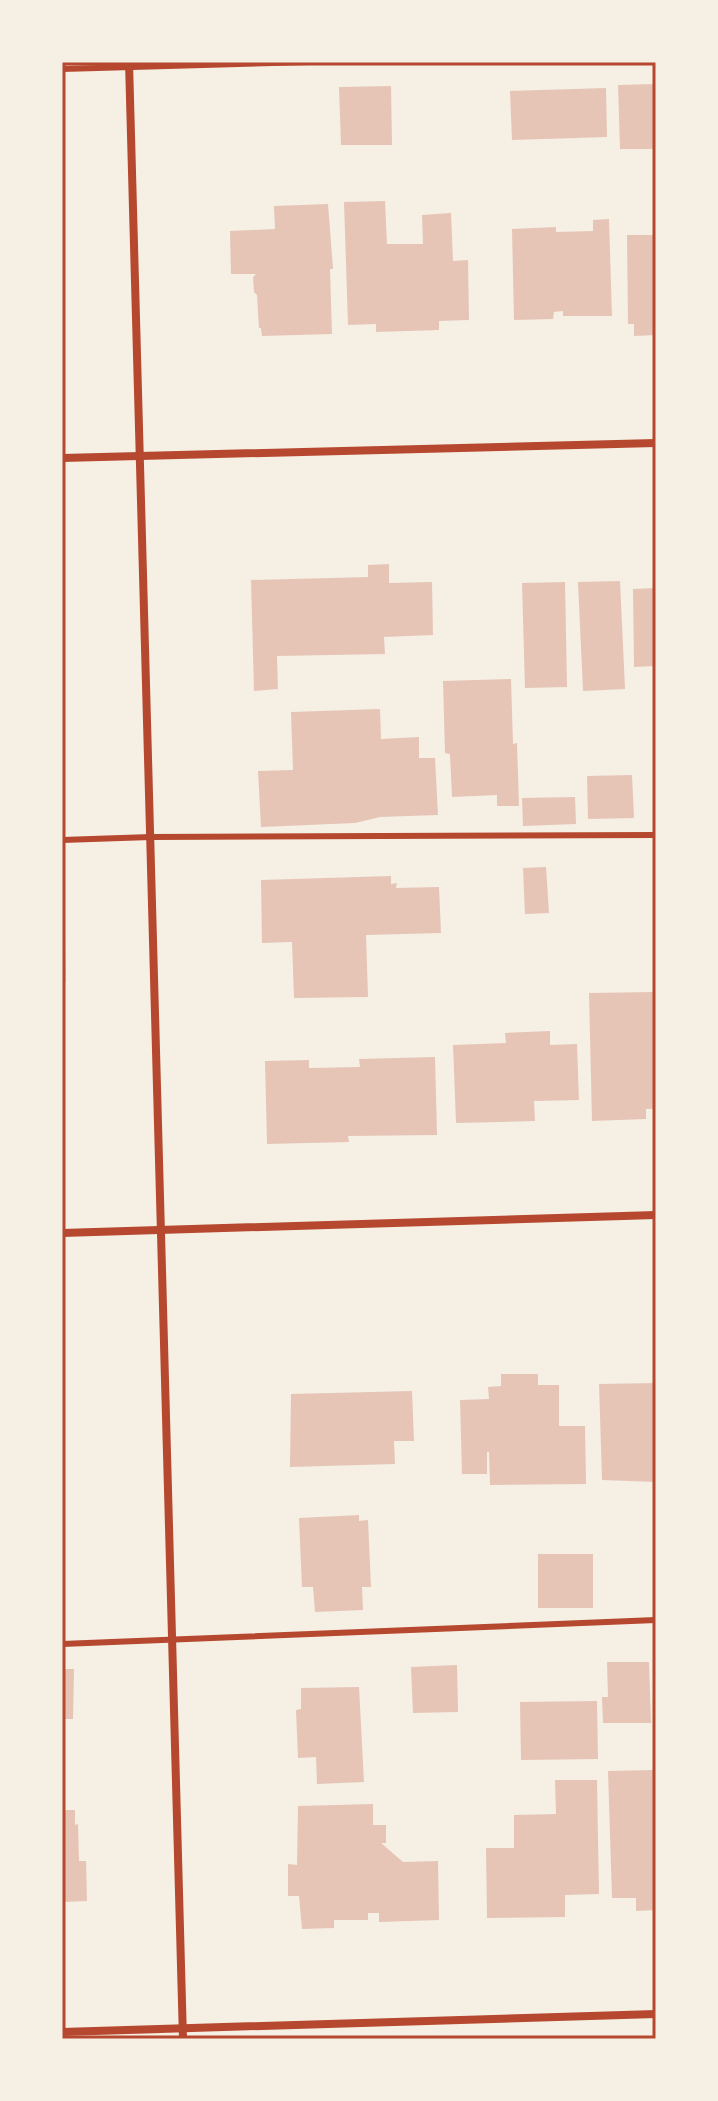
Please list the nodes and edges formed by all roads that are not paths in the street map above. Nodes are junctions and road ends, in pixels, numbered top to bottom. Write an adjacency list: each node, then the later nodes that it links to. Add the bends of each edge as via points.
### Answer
1 (310, 62): 2 (lane)
2 (130, 65): 3 (lane); 5 (street)
3 (62, 69)
4 (656, 443): 5 (street)
5 (139, 456): 6 (street); 8 (street)
6 (62, 458)
7 (656, 835): 8 (lane)
8 (151, 837): 9 (lane); 11 (street)
9 (62, 840)
10 (656, 1215): 11 (street)
11 (161, 1230): 12 (street); 14 (street)
12 (62, 1233)
13 (656, 1620): 14 (lane)
14 (173, 1639): 15 (lane); 17 (street)
15 (62, 1644)
16 (656, 2014): 17 (street)
17 (183, 2029): 18 (street); 19 (street)
18 (62, 2032)
19 (183, 2039)

